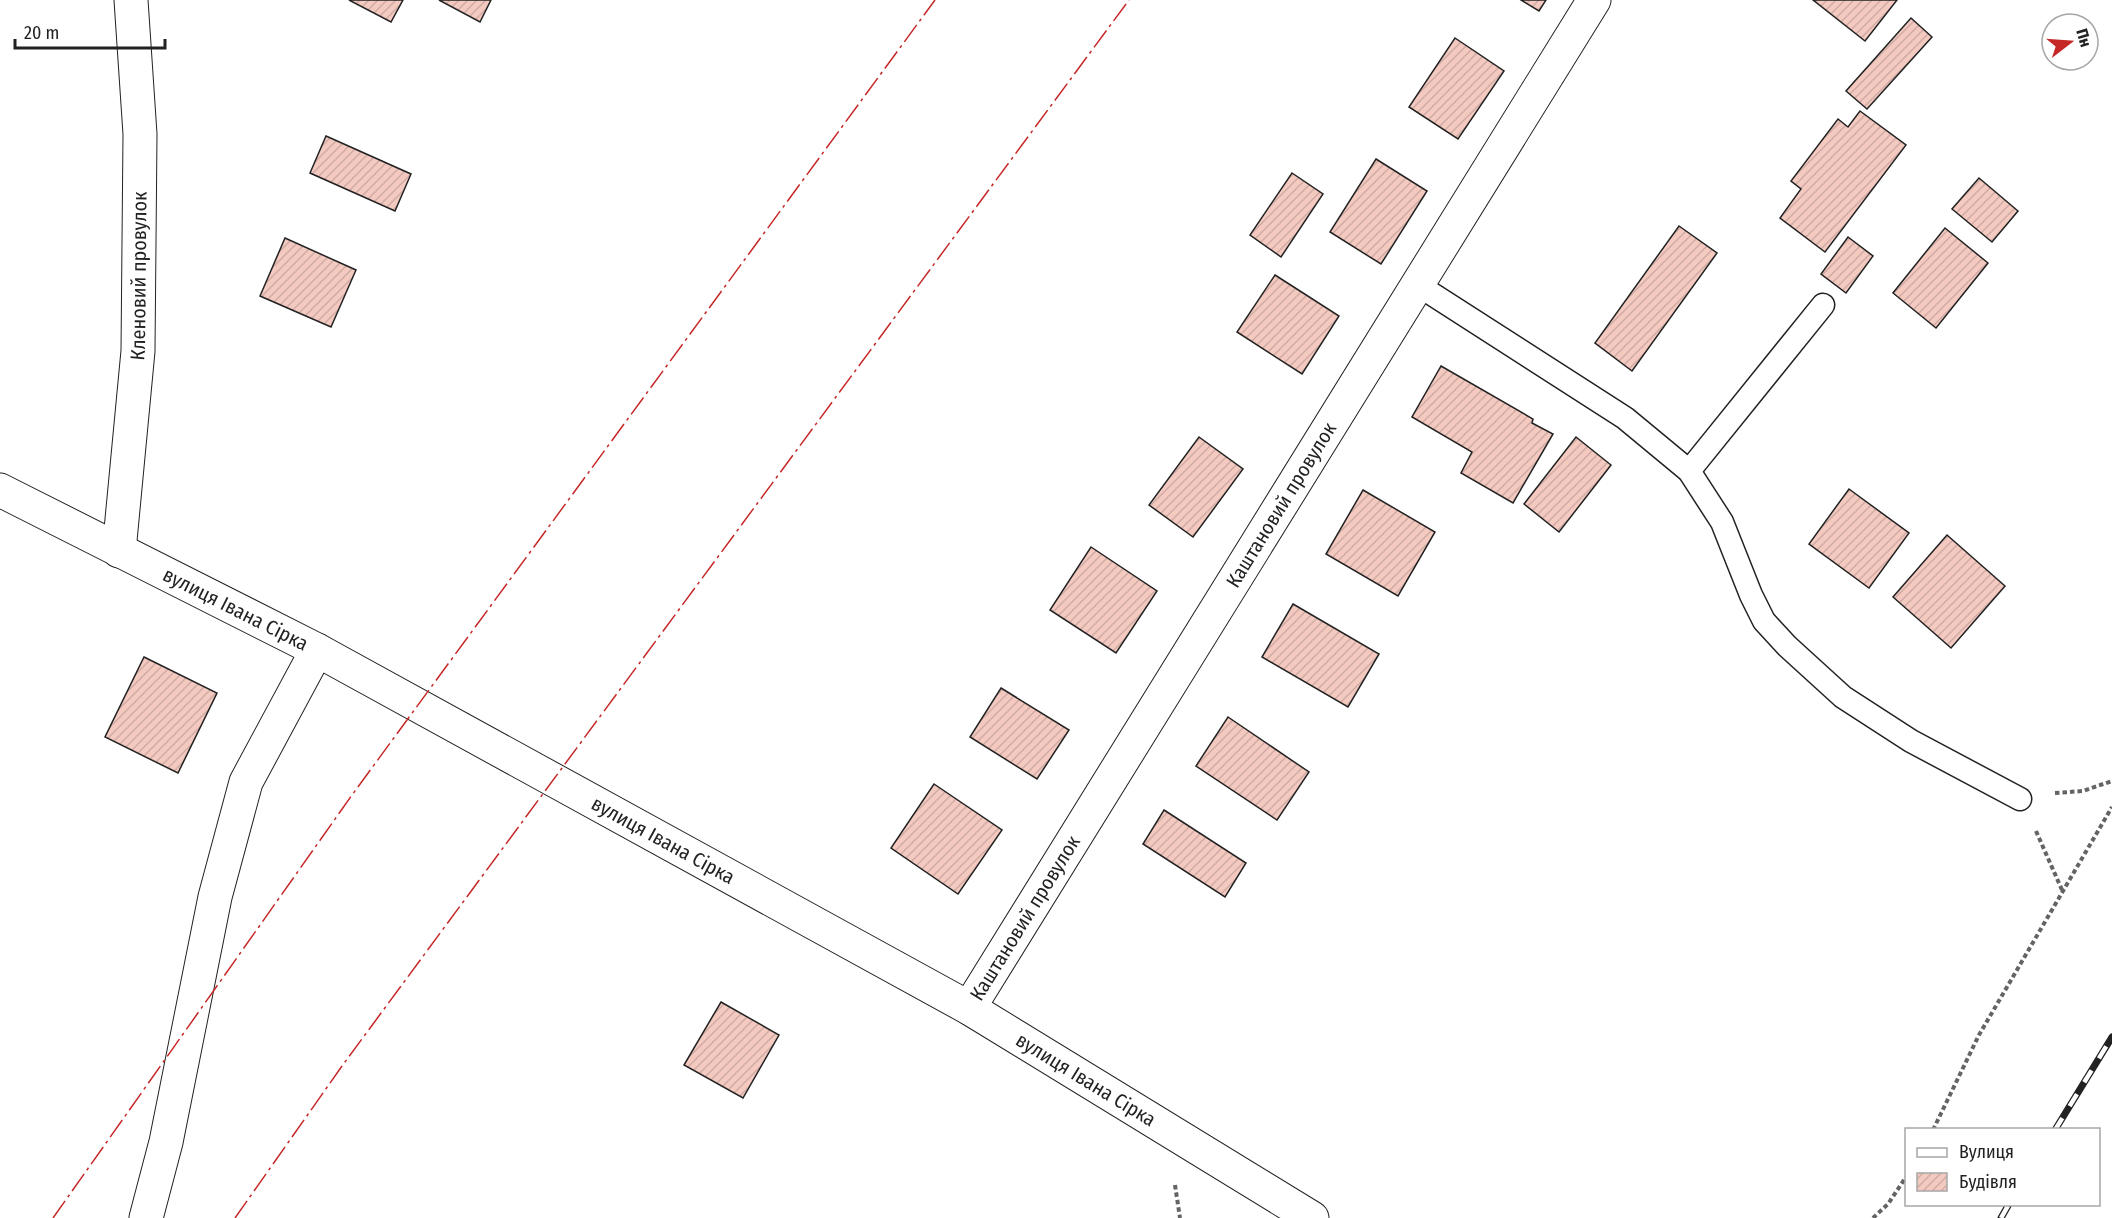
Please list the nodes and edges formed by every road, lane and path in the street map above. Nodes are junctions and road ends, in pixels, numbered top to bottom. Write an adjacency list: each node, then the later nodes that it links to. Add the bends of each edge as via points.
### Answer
1 (131, 0): 7 (street, Кленовий провулок, via 140,134 138,351)
2 (1594, 0): 3 (street, Каштановий провулок)
3 (1418, 285): 5 (lane, via 1626,418); 11 (street, Каштановий провулок)
4 (1823, 305): 5 (lane)
5 (1689, 471): 9 (lane, via 1722,522 1764,621 1787,646 1843,697 1911,741)
6 (0, 490): 7 (street, вулиця Івана Сірка)
7 (119, 552): 8 (street, вулиця Івана Сірка)
8 (317, 650): 11 (street, вулиця Івана Сірка); 14 (street, via 246,782 215,897 166,1142)
9 (2019, 800)
10 (2112, 807): 12 (path, via 1979,1035)
11 (969, 1008): 15 (street, вулиця Івана Сірка)
12 (1934, 1128)
13 (1905, 1178): 16 (path)
14 (146, 1218)
15 (1312, 1218)
16 (1873, 1218)

